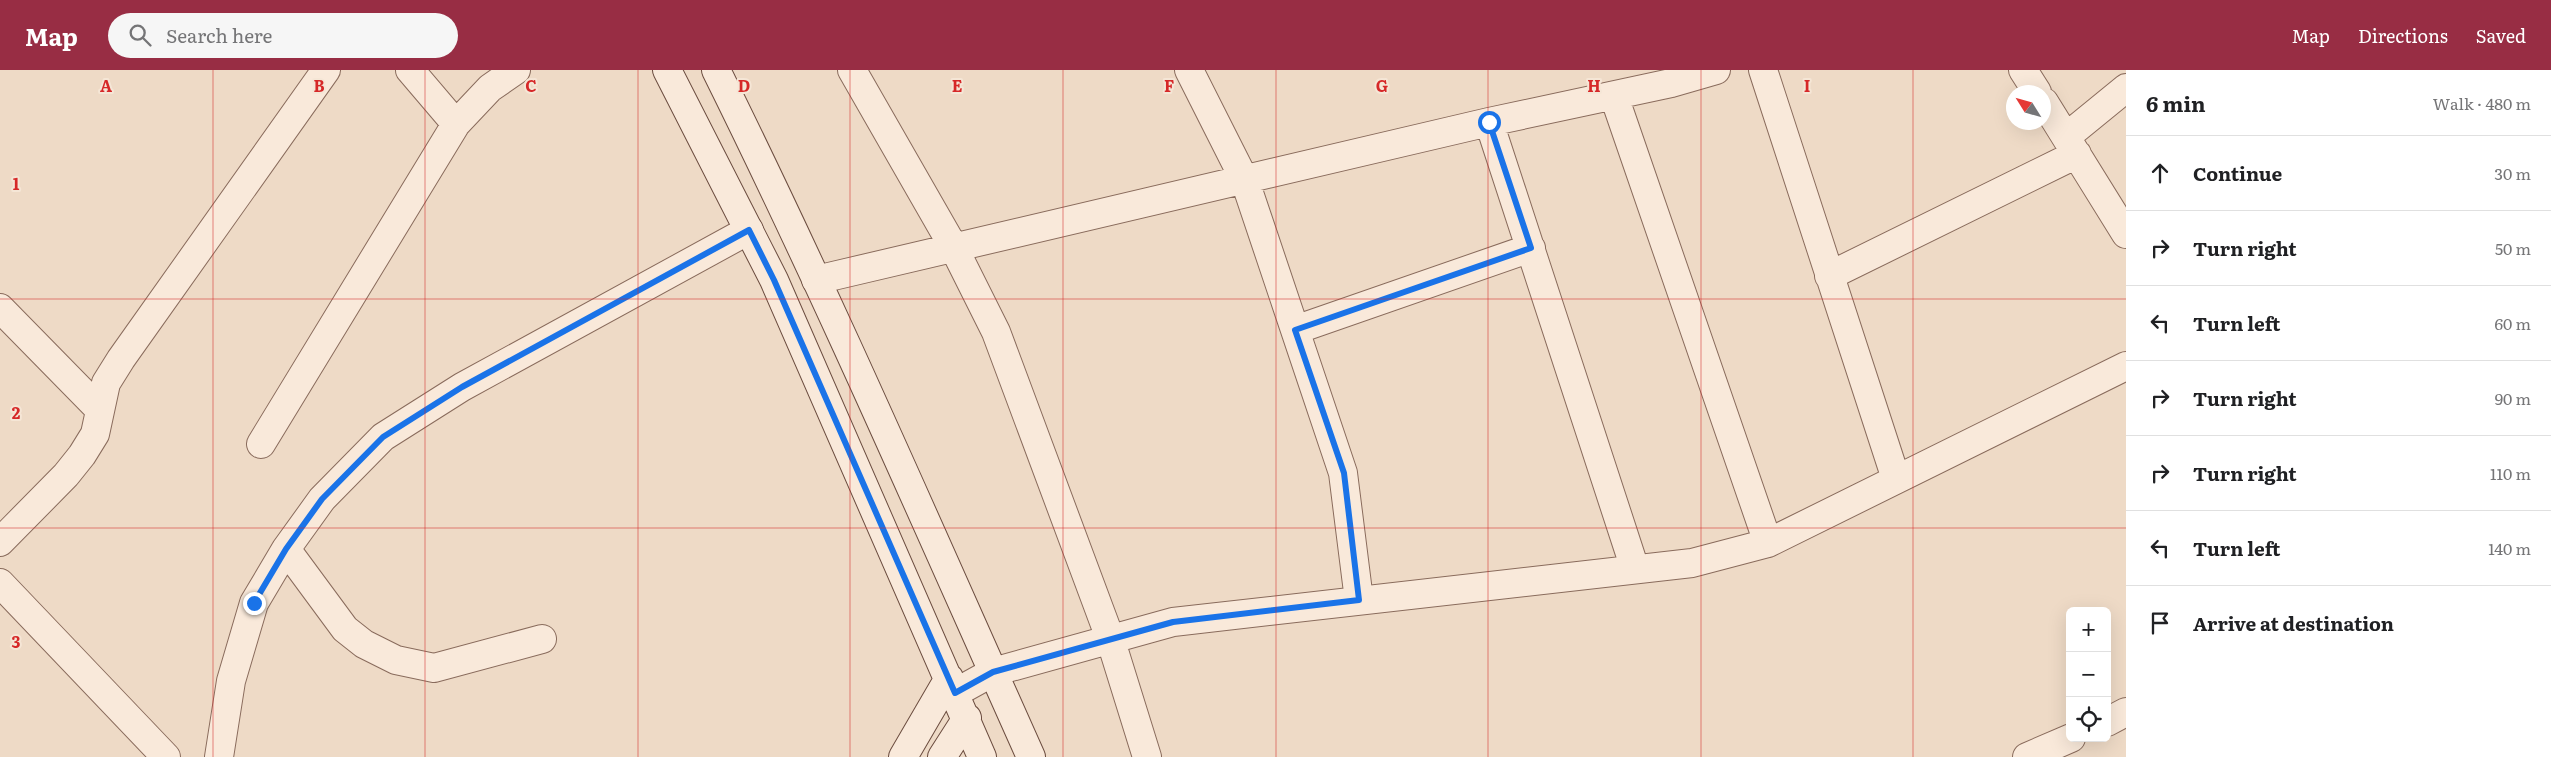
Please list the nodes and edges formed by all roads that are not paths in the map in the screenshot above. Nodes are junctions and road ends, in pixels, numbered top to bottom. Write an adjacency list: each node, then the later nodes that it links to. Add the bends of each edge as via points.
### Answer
1 (326, 70): 28 (street, via 120,359 106,383)
2 (410, 70): 16 (street)
3 (516, 70): 16 (street, via 490,88)
4 (667, 70): 19 (street)
5 (716, 70): 24 (street)
6 (852, 70): 21 (street)
7 (1189, 70): 18 (street)
8 (1716, 70): 13 (street)
9 (1763, 70): 23 (street)
10 (2023, 70): 11 (street)
11 (2033, 85)
12 (2126, 88): 17 (street)
13 (1614, 96): 15 (street); 32 (street)
14 (2051, 113): 17 (street)
15 (1489, 122): 18 (street); 22 (street)
16 (456, 124): 29 (street)
17 (2072, 146): 20 (street); 23 (street)
18 (1245, 181): 21 (street); 26 (street)
19 (749, 230): 33 (street, via 462,387 383,437 322,499); 40 (street)
20 (2126, 234)
21 (954, 248): 24 (street); 37 (street, via 996,332)
22 (1531, 248): 26 (street); 34 (street)
23 (1830, 276): 30 (street)
24 (816, 280): 39 (street)
25 (0, 308): 28 (street)
26 (1295, 330): 36 (street, via 1344,473)
27 (2126, 366): 30 (street)
28 (100, 410): 31 (street, via 96,434 82,455)
29 (261, 444)
30 (1896, 479): 32 (street)
31 (0, 542)
32 (1768, 542): 34 (street, via 1692,563)
33 (286, 549): 38 (street, via 344,629 364,644 396,660 434,668); 46 (street, via 254,603 231,681)
34 (1636, 569): 36 (street)
35 (0, 583): 45 (street)
36 (1359, 600): 37 (street, via 1173,622)
37 (1110, 638): 39 (street); 51 (street)
38 (542, 639)
39 (993, 672): 40 (street); 50 (street)
40 (952, 685): 42 (street); 47 (street)
41 (2126, 712): 43 (street)
42 (966, 718): 48 (street); 49 (street)
43 (2111, 720)
44 (2066, 740): 52 (street)
45 (166, 757)
46 (219, 757)
47 (904, 757)
48 (942, 757)
49 (982, 757)
50 (1031, 757)
51 (1147, 757)
52 (2027, 757)

